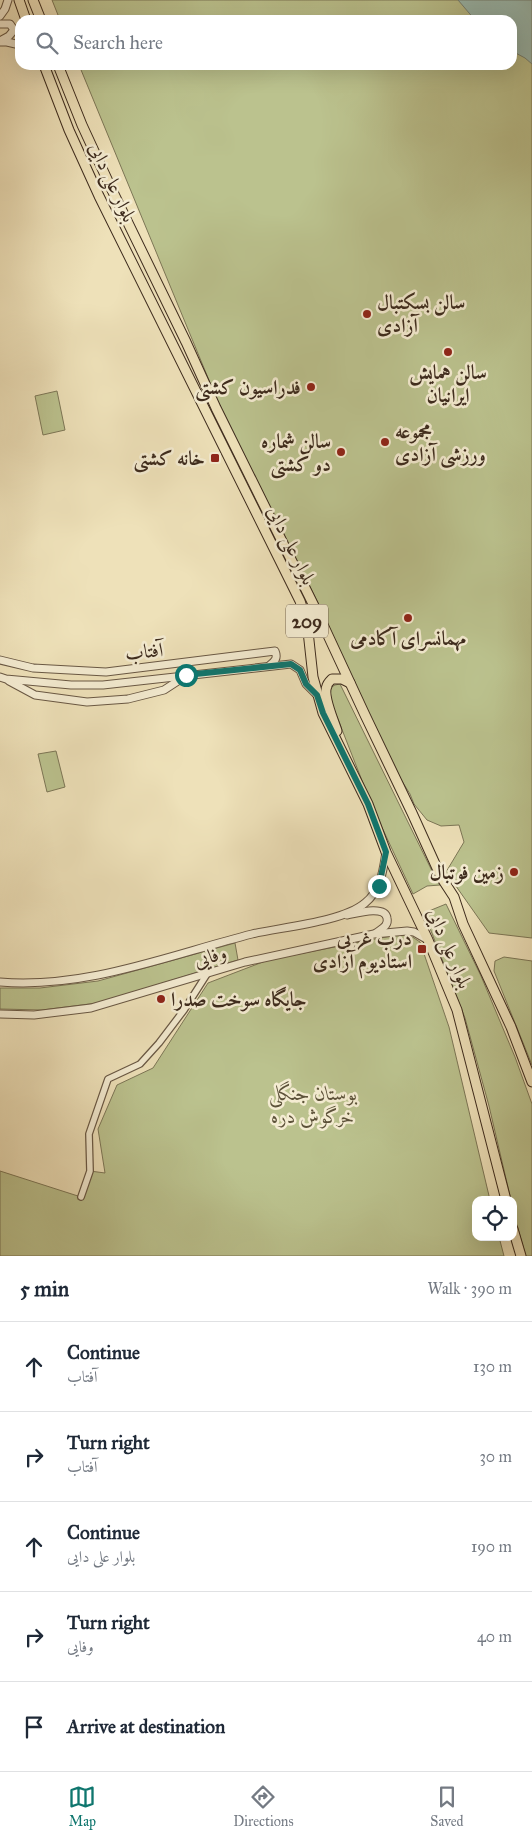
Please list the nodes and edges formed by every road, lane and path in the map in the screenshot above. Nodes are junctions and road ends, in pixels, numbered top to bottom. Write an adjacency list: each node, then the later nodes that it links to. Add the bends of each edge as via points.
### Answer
1 (8, 0): 6 (street)
2 (19, 0): 4 (main road)
3 (33, 0): 5 (main road)
4 (24, 15)
5 (39, 15)
6 (0, 16)
7 (0, 24): 8 (street, via 10,24 14,30)
8 (0, 42): 9 (street)
9 (15, 44)
10 (46, 70): 17 (main road, بلوار علی دایی / 209, via 103,205 300,601 307,622)
11 (60, 70): 16 (main road, بلوار علی دایی / 209, via 116,199)
12 (0, 660): 13 (street, آفتاب, via 33,668 106,672 275,651 275,661)
13 (270, 666): 14 (street, آفتاب); 17 (street, آفتاب, via 291,664 300,670 306,684)
14 (186, 675): 15 (street, آفتاب, via 103,685); 15 (street, via 164,690 128,699 87,702 35,695)
15 (2, 678)
16 (350, 683): 18 (main road, via 332,679 325,691); 26 (main road, بلوار علی دایی / 209, via 441,877 454,897)
17 (317, 695): 18 (main road, بلوار علی دایی / 209)
18 (346, 760): 19 (main road, بلوار علی دایی / 209, via 368,804)
19 (386, 852): 20 (street, وفایی, via 375,893 364,904); 22 (main road, بلوار علی دایی / 209)
20 (338, 917): 21 (street, via 382,911 388,920); 24 (street, وفایی, via 254,934 108,974 51,982)
21 (374, 934): 22 (street, وفایی, via 407,930); 23 (street, وفایی, via 268,956)
22 (428, 940): 27 (main road, بلوار علی دایی / 209, via 457,1010)
23 (207, 974): 25 (street, وفایی, via 91,1008 34,1015); 28 (street, via 160,1043 140,1064 108,1078 89,1134 90,1171)
24 (0, 982)
25 (0, 1014)
26 (532, 1082)
27 (505, 1196)
28 (81, 1197)
29 (517, 1241): 30 (main road)
30 (521, 1256)

